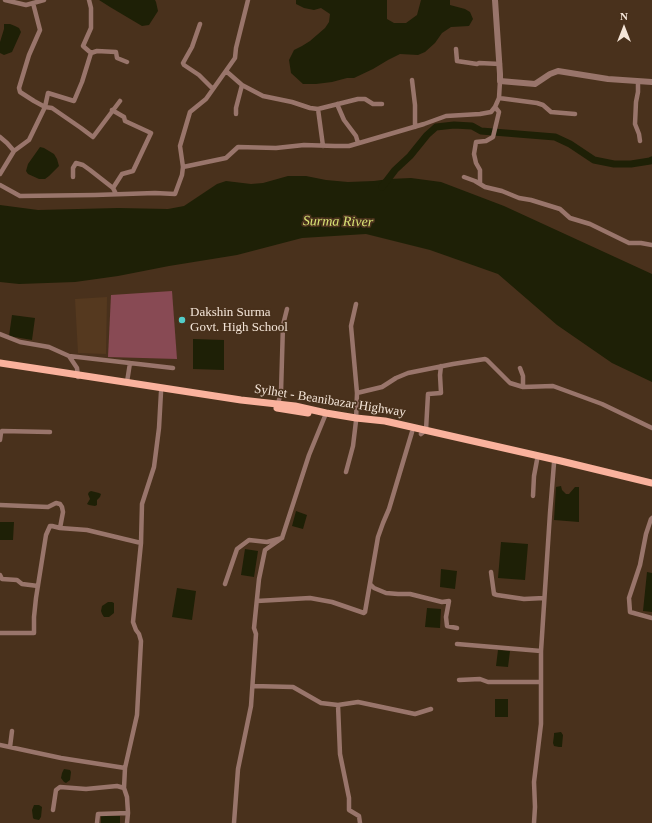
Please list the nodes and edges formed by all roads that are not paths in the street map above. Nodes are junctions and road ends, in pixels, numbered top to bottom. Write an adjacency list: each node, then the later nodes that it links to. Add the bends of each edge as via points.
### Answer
1 (5, 0): 6 (street)
2 (44, 0): 7 (street)
3 (89, 0): 10 (street, via 91,28 83,46)
4 (248, 0): 13 (street, via 235,58)
5 (495, 0): 12 (street)
6 (13, 1): 7 (street)
7 (33, 3): 24 (street, via 40,30 19,88 20,92)
8 (200, 24): 19 (street, via 183,63)
9 (456, 49): 12 (street, via 457,61)
10 (91, 53): 11 (street, via 116,52 117,58); 24 (street, via 74,101 48,93)
11 (127, 62)
12 (500, 64): 15 (street)
13 (226, 70): 18 (street); 19 (street)
14 (412, 80): 30 (street)
15 (500, 81): 16 (street, via 536,84 558,71); 20 (street)
16 (638, 81): 17 (street); 32 (street, via 635,124)
17 (652, 82)
18 (242, 85): 26 (street, via 263,96); 28 (street)
19 (213, 90): 36 (street, via 190,112 180,146)
20 (499, 98): 25 (street); 29 (street, via 537,103 551,112)
21 (120, 101): 27 (street)
22 (337, 104): 23 (street, via 358,99); 26 (street); 33 (street)
23 (382, 104)
24 (45, 107): 27 (street, via 52,108 93,137); 35 (street, via 29,140)
25 (495, 107): 30 (street, via 491,112 446,116); 40 (street, via 499,112 493,137 476,142 474,154 480,170)
26 (318, 109): 34 (street)
27 (112, 110): 42 (street, via 124,116 125,122 152,133 133,171 122,174)
28 (236, 114)
29 (575, 114)
30 (415, 127): 33 (street)
31 (0, 136): 35 (street)
32 (640, 141)
33 (358, 144): 34 (street)
34 (323, 146): 36 (street, via 238,147 226,158)
35 (14, 151): 37 (street)
36 (183, 167): 43 (street, via 175,194)
37 (0, 174)
38 (73, 177): 42 (street, via 76,163 83,165)
39 (464, 177): 40 (street)
40 (480, 184): 44 (street, via 560,209 570,218 590,224 629,243)
41 (0, 185): 43 (street, via 20,196)
42 (113, 188): 43 (street)
43 (116, 194)
44 (652, 245)
45 (356, 304): 60 (street, via 351,326)
46 (287, 309): 61 (street, via 283,325 281,392)
47 (0, 334): 48 (street, via 20,342 49,347)
48 (69, 356): 50 (street); 56 (street, via 77,368)
49 (0, 363): 55 (main road, Sylhet - Beanibazar Highway)
50 (130, 363): 53 (street); 57 (street)
51 (441, 366): 58 (street, via 485,359 510,383); 60 (street, via 408,373 382,387); 67 (street, via 441,393 428,394)
52 (0, 367): 55 (main road, Sylhet - Beanibazar Highway)
53 (173, 368)
54 (520, 368): 58 (street)
55 (34, 370): 56 (main road, Sylhet - Beanibazar Highway)
56 (78, 377): 57 (main road, Sylhet - Beanibazar Highway); 59 (main road, Sylhet - Beanibazar Highway)
57 (127, 382): 61 (main road, Sylhet - Beanibazar Highway)
58 (523, 387): 64 (street, via 554,386 602,404)
59 (161, 392): 62 (main road, Sylhet - Beanibazar Highway); 80 (street, via 154,467 142,504)
60 (357, 393): 63 (street)
61 (278, 404): 63 (main road, Sylhet - Beanibazar Highway)
62 (325, 416): 63 (main road, Sylhet - Beanibazar Highway); 79 (street, via 309,455)
63 (356, 420): 66 (main road, Sylhet - Beanibazar Highway); 67 (main road, Sylhet - Beanibazar Highway, via 385,421); 72 (street)
64 (652, 428)
65 (50, 432): 68 (street, via 2,431)
66 (412, 432): 67 (main road, Sylhet - Beanibazar Highway); 84 (street, via 378,537)
67 (423, 432): 70 (main road, Sylhet - Beanibazar Highway); 73 (main road, Sylhet - Beanibazar Highway, via 561,461)
68 (0, 440): 69 (street)
69 (0, 446)
70 (537, 460): 71 (main road, Sylhet - Beanibazar Highway); 75 (street)
71 (554, 463): 74 (main road, Sylhet - Beanibazar Highway); 86 (street)
72 (346, 472)
73 (652, 484)
74 (652, 487)
75 (533, 496)
76 (0, 505): 78 (street, via 60,504 63,512)
77 (652, 518): 88 (street, via 629,598 630,612)
78 (60, 528): 80 (street, via 87,530); 85 (street, via 50,526 46,535)
79 (282, 538): 83 (street, via 267,542 249,540 237,549); 87 (street, via 265,550)
80 (141, 543): 101 (street, via 133,622 141,640 137,715)
81 (491, 572): 86 (street, via 494,594 524,599)
82 (0, 575): 85 (street, via 2,579)
83 (225, 584)
84 (370, 584): 87 (street, via 364,613 332,602 310,598); 89 (street, via 386,593 410,594 442,602 449,601 447,626)
85 (38, 586): 90 (street, via 34,633)
86 (544, 598): 92 (street)
87 (257, 600): 95 (street)
88 (652, 618)
89 (457, 628)
90 (0, 633)
91 (457, 644): 92 (street)
92 (541, 651): 94 (street)
93 (458, 680): 94 (street)
94 (541, 682): 109 (street, via 541,724 534,782)
95 (253, 686): 96 (street, via 293,686 320,703); 107 (street, via 238,769)
96 (338, 705): 97 (street, via 358,702 415,714); 108 (street, via 340,754 349,810 359,816)
97 (431, 709)
98 (12, 731): 100 (street)
99 (0, 745): 100 (street)
100 (10, 747): 101 (street)
101 (125, 768): 102 (street)
102 (124, 788): 103 (street, via 60,787 56,790); 104 (street)
103 (53, 810)
104 (128, 812): 105 (street, via 98,814); 106 (street)
105 (97, 823)
106 (127, 823)
107 (234, 823)
108 (360, 823)
109 (534, 823)

